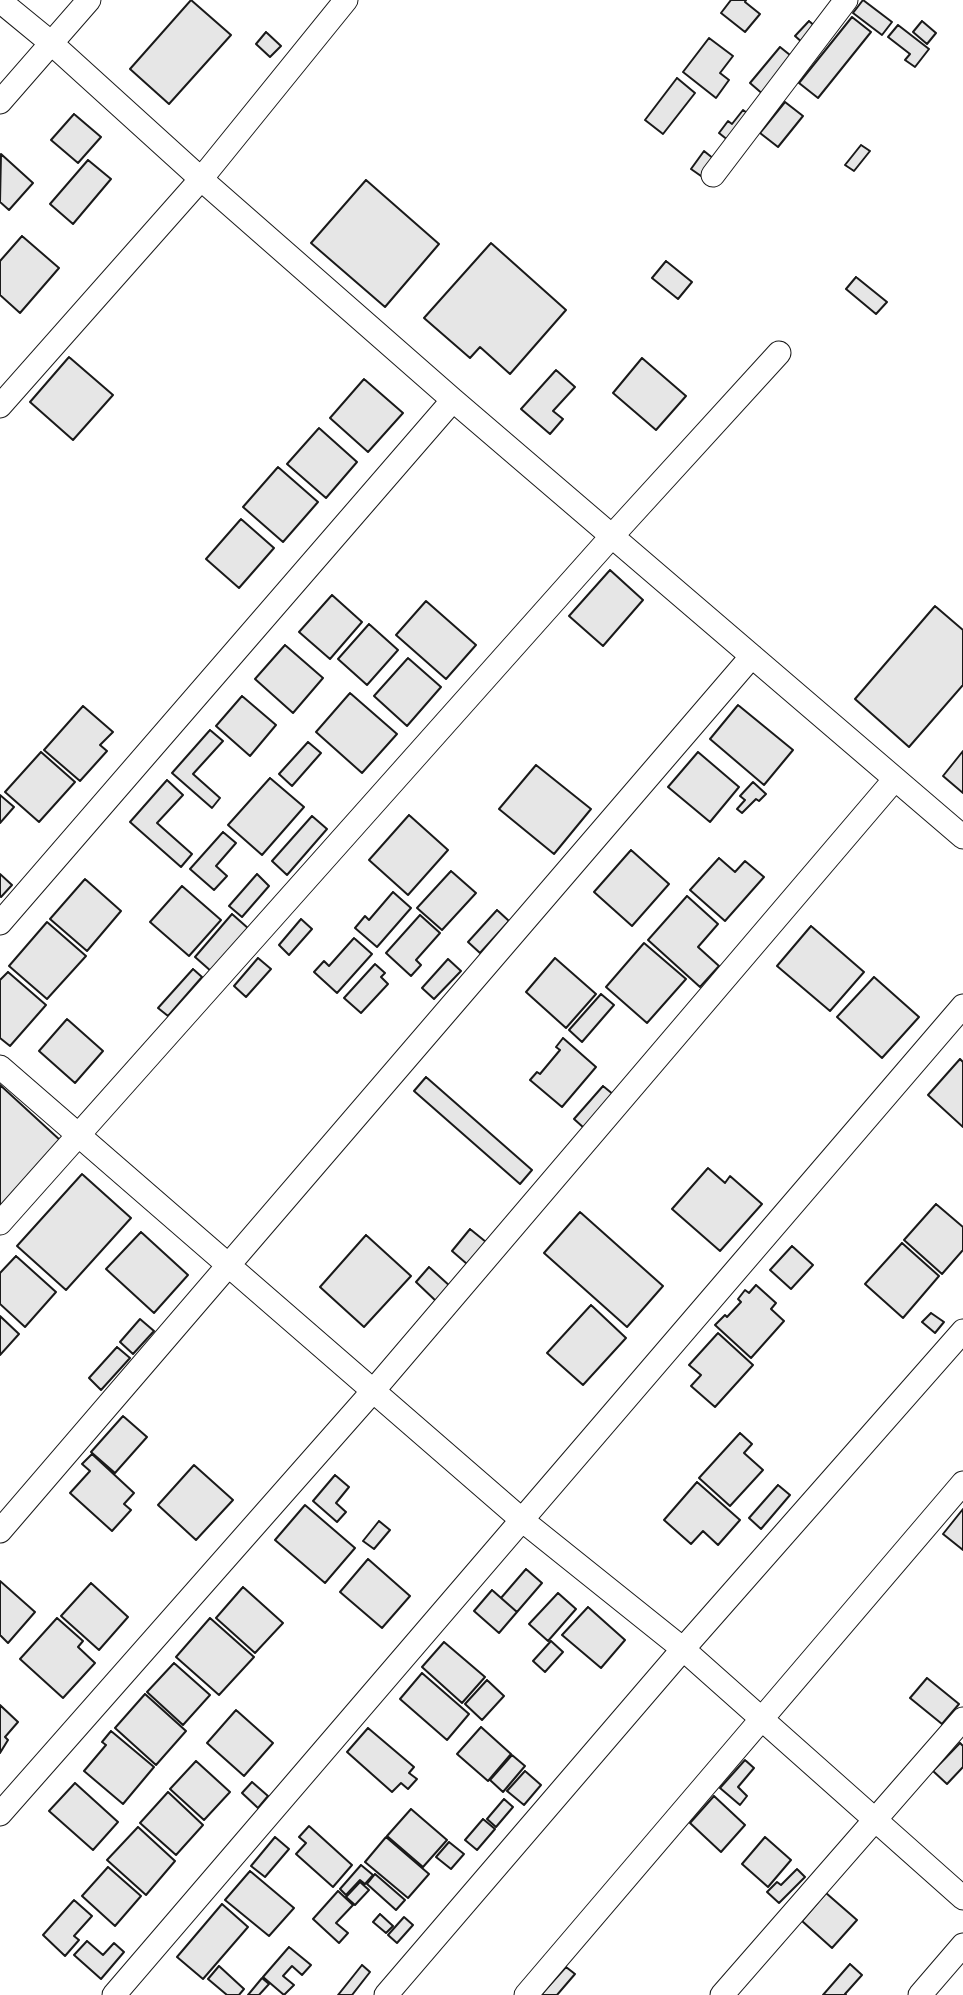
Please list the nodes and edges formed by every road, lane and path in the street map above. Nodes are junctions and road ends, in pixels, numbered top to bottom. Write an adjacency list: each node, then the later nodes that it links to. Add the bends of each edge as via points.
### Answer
1 (89, 0): 5 (street)
2 (346, 0): 8 (street)
3 (846, 0): 7 (street)
4 (0, 1): 5 (street)
5 (50, 42): 6 (street); 8 (street)
6 (0, 102)
7 (713, 175)
8 (201, 179): 10 (street); 11 (street)
9 (779, 353): 12 (street)
10 (453, 400): 12 (street); 16 (street)
11 (0, 406)
12 (612, 536): 13 (street); 19 (street)
13 (752, 656): 14 (street); 21 (street)
14 (895, 779): 15 (street); 23 (street)
15 (963, 837)
16 (0, 923)
17 (963, 1006): 25 (street)
18 (0, 1068): 19 (street)
19 (77, 1134): 20 (street); 21 (street)
20 (0, 1223)
21 (229, 1266): 23 (street); 26 (street)
22 (963, 1331): 27 (street)
23 (373, 1391): 25 (street); 30 (street)
24 (963, 1483): 28 (street)
25 (522, 1520): 27 (street); 34 (street)
26 (0, 1531)
27 (683, 1649): 28 (street); 35 (street)
28 (762, 1719): 31 (street); 36 (street)
29 (963, 1719): 31 (street)
30 (0, 1814)
31 (876, 1820): 32 (street); 37 (street)
32 (963, 1898)
33 (963, 1945): 38 (street)
34 (114, 1995)
35 (386, 1995)
36 (526, 1995)
37 (722, 1995)
38 (920, 1995)

